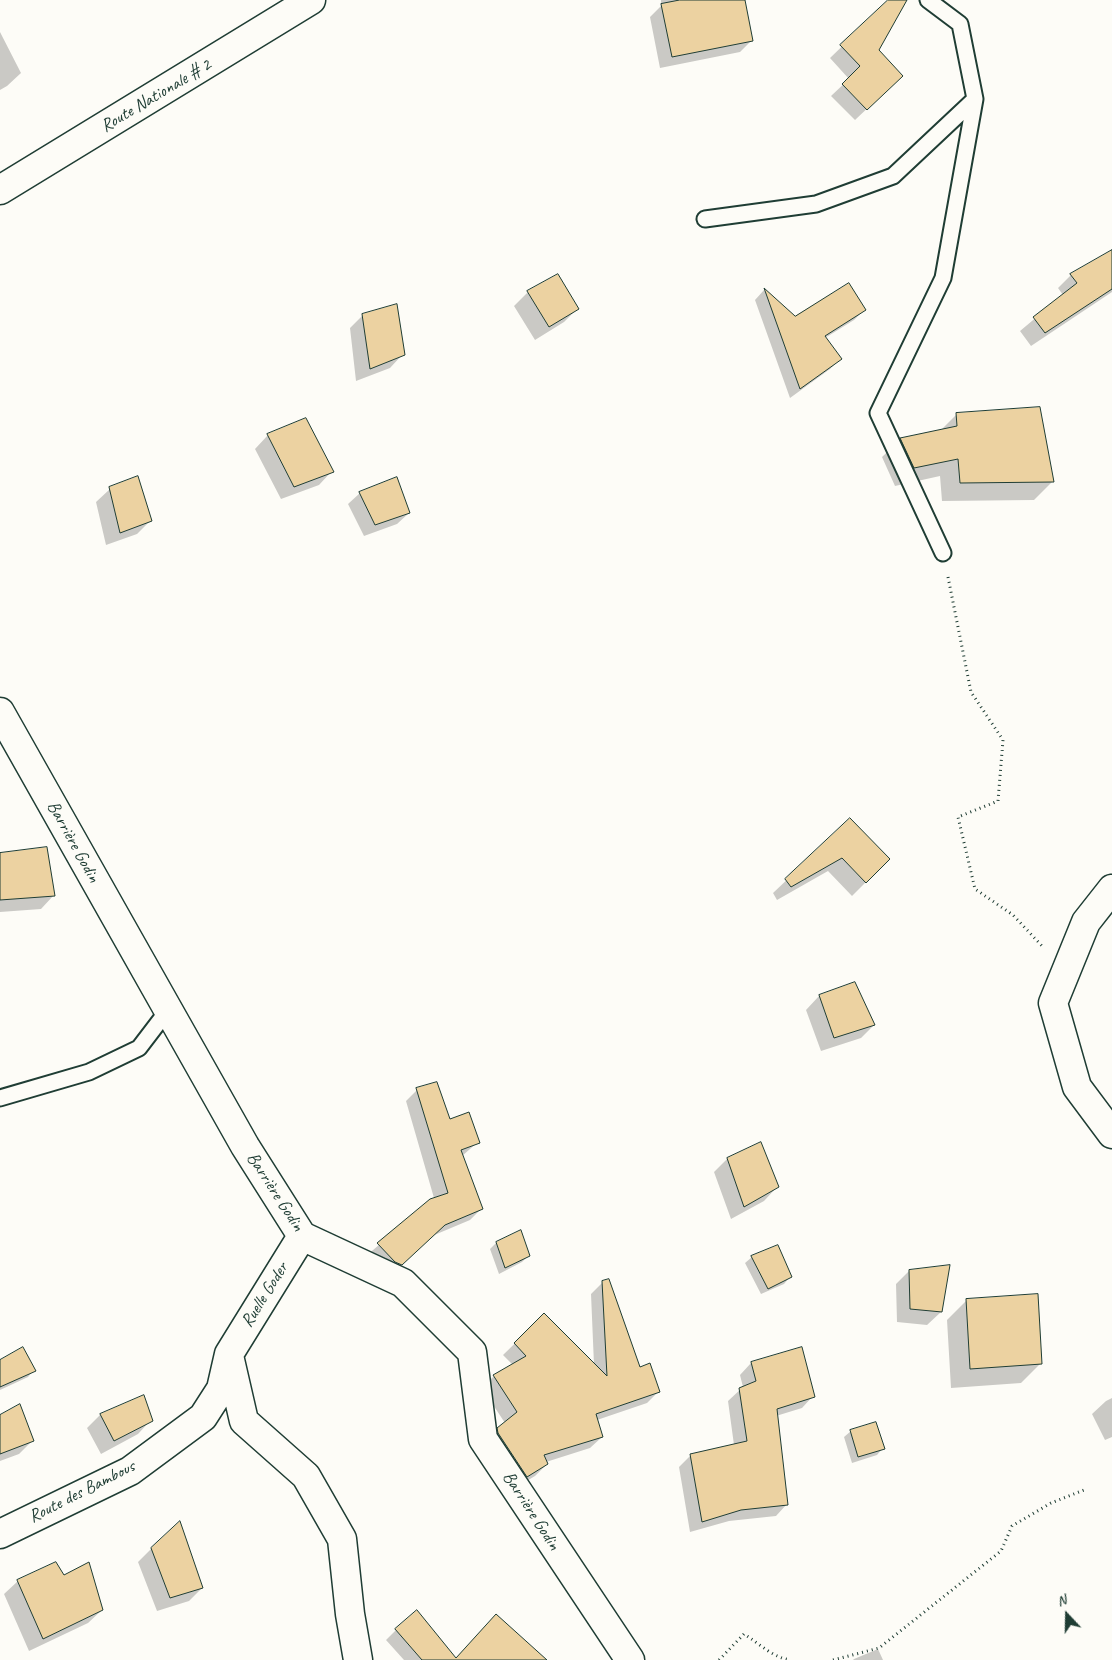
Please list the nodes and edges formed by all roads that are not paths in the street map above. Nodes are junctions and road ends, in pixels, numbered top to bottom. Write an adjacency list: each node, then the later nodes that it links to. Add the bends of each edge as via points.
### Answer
1 (311, 0): 4 (street, Route Nationale # 2)
2 (928, 0): 3 (lane, via 960,24)
3 (975, 99): 5 (lane, via 893,176 816,204); 6 (lane, via 943,278 878,413)
4 (0, 190)
5 (705, 219)
6 (943, 553)
7 (0, 712): 9 (street, Barrière Godin)
8 (1112, 889): 11 (street, via 1086,922 1053,1002 1077,1087)
9 (168, 1010): 10 (lane, via 139,1048 89,1072); 12 (street, Barrière Godin, via 245,1146)
10 (0, 1098)
11 (1112, 1134)
12 (302, 1236): 13 (street, Ruelle Goder); 16 (street, Barrière Godin, via 403,1283 472,1352 483,1438)
13 (229, 1354): 14 (street, Route des Bambous, via 221,1389 203,1417 130,1471); 15 (street, via 244,1421 306,1476 342,1539)
14 (0, 1534)
15 (358, 1660)
16 (630, 1660)

